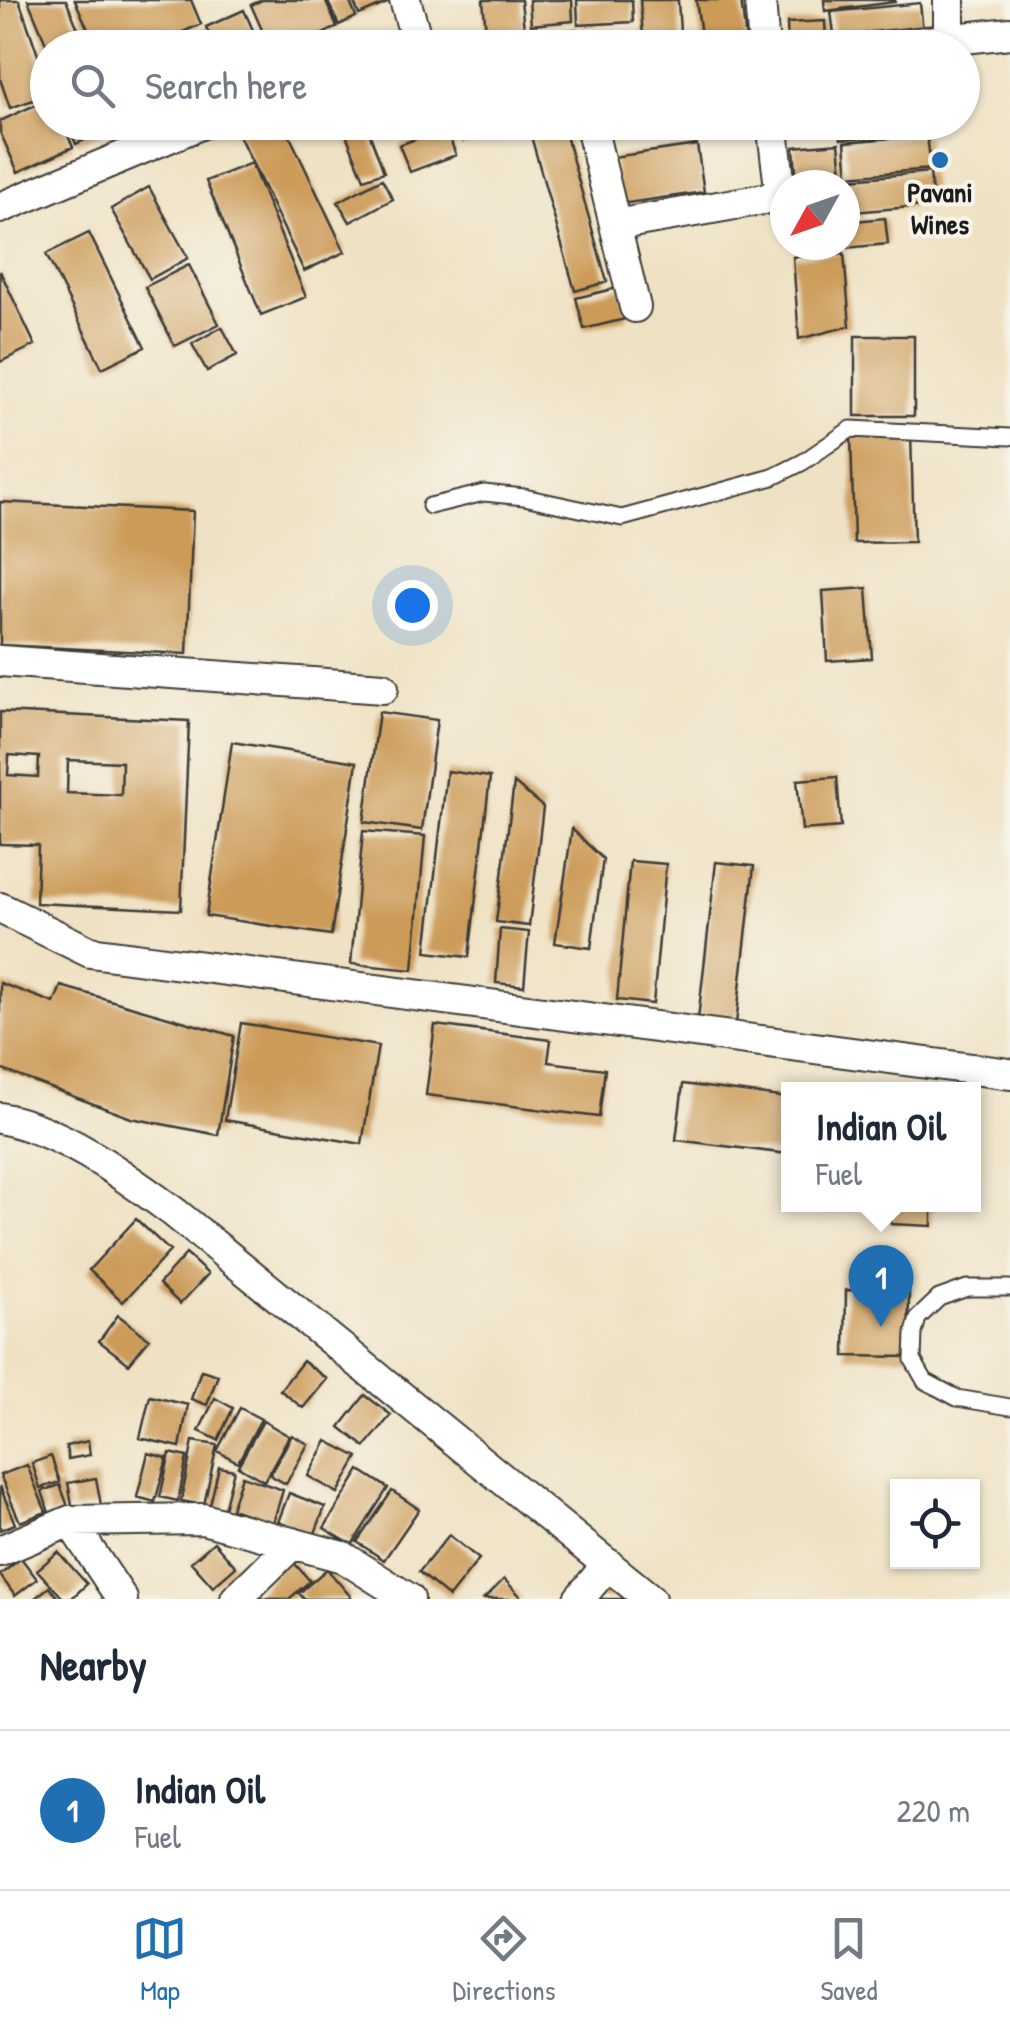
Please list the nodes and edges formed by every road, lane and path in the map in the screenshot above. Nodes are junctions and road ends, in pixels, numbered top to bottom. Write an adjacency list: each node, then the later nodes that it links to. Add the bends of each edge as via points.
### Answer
1 (405, 0): 4 (street)
2 (760, 0): 5 (street)
3 (949, 0): 6 (street)
4 (406, 30)
5 (762, 30)
6 (949, 30)
7 (1010, 33): 8 (street)
8 (980, 35)
9 (162, 140): 12 (street)
10 (594, 140): 13 (street)
11 (774, 140): 13 (street, via 780,196)
12 (0, 208)
13 (615, 225): 14 (street)
14 (635, 307)
15 (1010, 437): 16 (lane, via 852,429 773,477 622,518 484,493)
16 (430, 506)
17 (0, 660): 18 (street)
18 (383, 688)
19 (0, 908): 20 (street, via 90,952)
20 (1010, 1074)
21 (0, 1118): 27 (street, via 84,1152 175,1213)
22 (1010, 1288): 23 (lane, via 968,1288 939,1298 918,1318 913,1360 924,1381 957,1398)
23 (1010, 1407)
24 (70, 1521): 25 (street, via 203,1520); 26 (street); 28 (street)
25 (293, 1544): 29 (street); 30 (street, via 343,1556)
26 (0, 1551)
27 (608, 1564): 31 (street); 32 (street)
28 (122, 1599)
29 (236, 1599)
30 (409, 1599)
31 (579, 1599)
32 (650, 1599)

